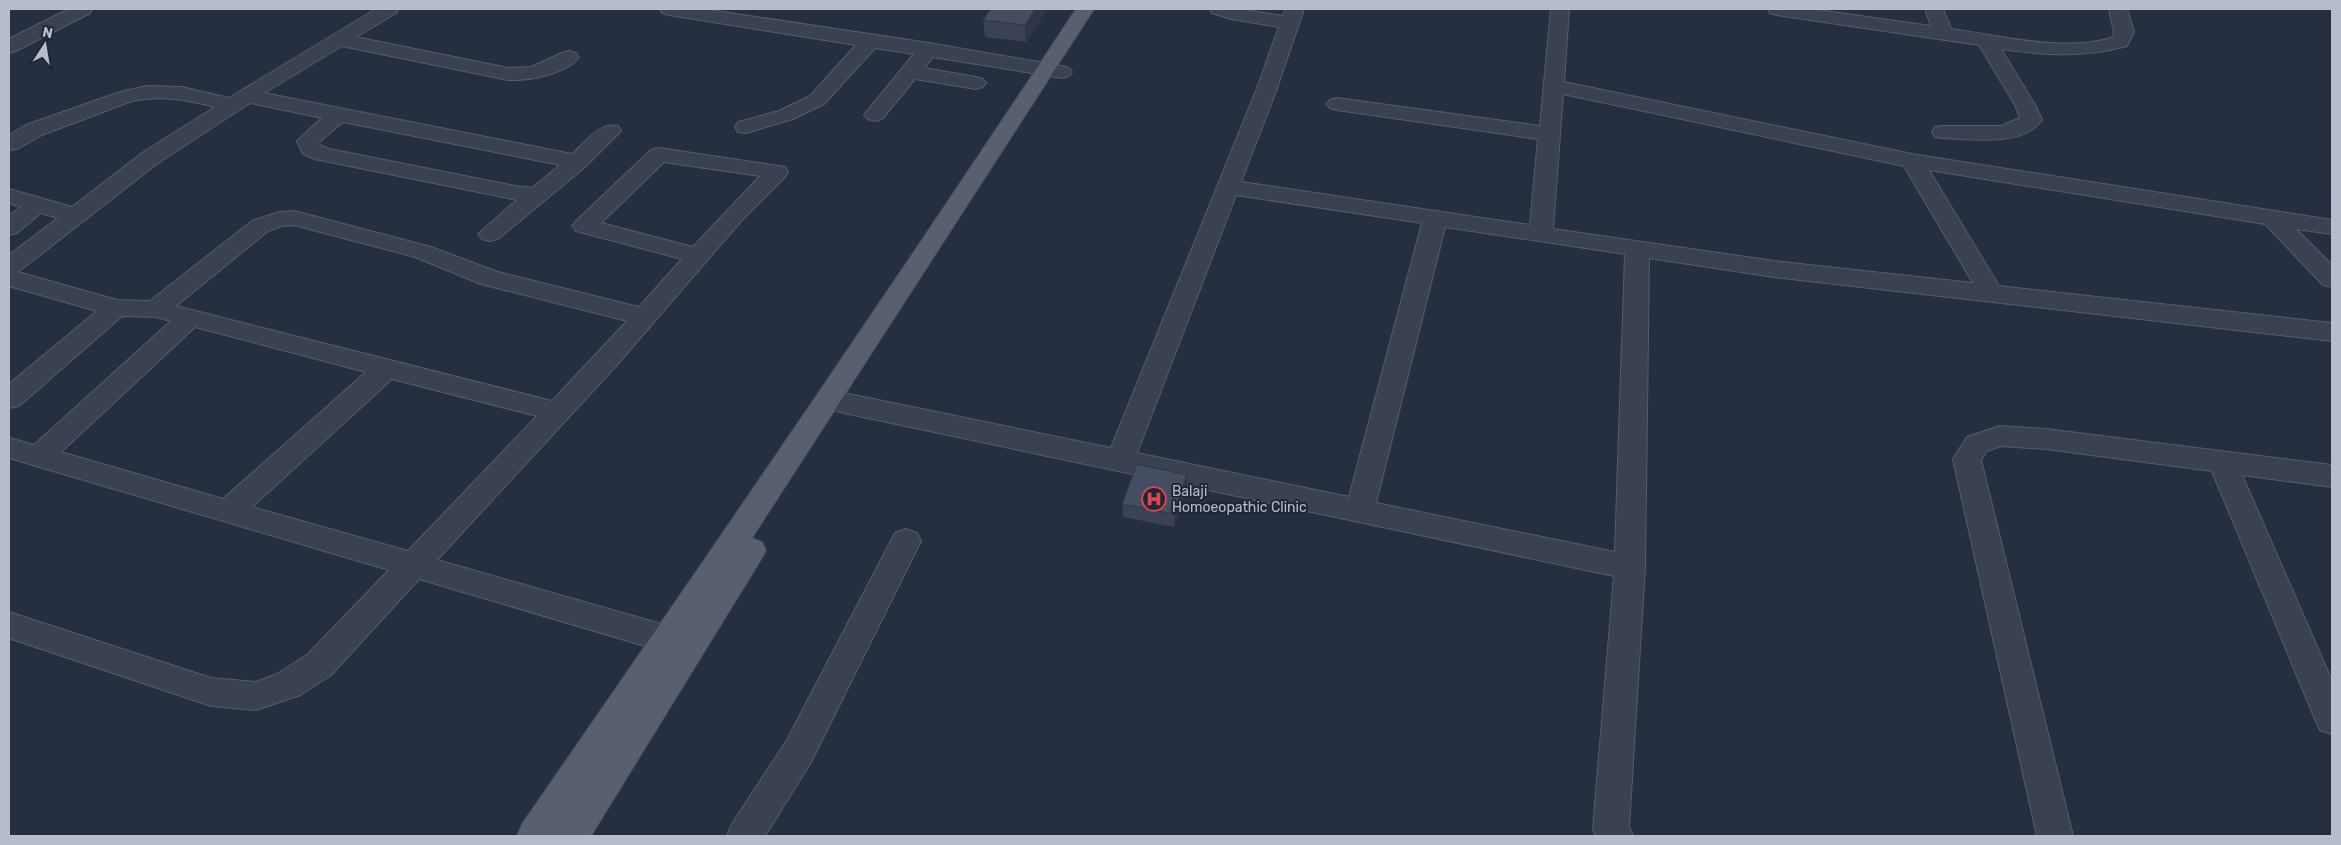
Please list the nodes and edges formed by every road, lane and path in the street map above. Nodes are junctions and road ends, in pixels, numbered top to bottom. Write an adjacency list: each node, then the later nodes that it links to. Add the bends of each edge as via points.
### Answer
1 (83, 9): 16 (street)
2 (389, 9): 13 (street)
3 (669, 9): 14 (street)
4 (1085, 9): 19 (main road)
5 (1100, 9): 19 (main road)
6 (1219, 9): 11 (street, via 1231,13)
7 (1560, 9): 22 (street)
8 (1778, 9): 12 (street)
9 (1934, 9): 12 (street)
10 (2118, 9): 15 (street, via 2124,32 2120,42 2111,46 2061,48)
11 (1292, 16): 34 (street)
12 (1943, 34): 15 (street)
13 (338, 39): 18 (street, via 517,76 546,70); 23 (street)
14 (871, 40): 17 (street); 27 (street, via 817,100 786,116)
15 (1986, 40): 29 (street, via 2025,105 2030,120 2023,128 2002,132)
16 (9, 47)
17 (929, 49): 19 (street); 20 (street)
18 (569, 57)
19 (1054, 70): 58 (main road); 71 (main road)
20 (911, 72): 21 (street); 26 (street)
21 (976, 83)
22 (1553, 86): 30 (street); 32 (street)
23 (239, 101): 25 (street); 31 (street, via 147,92 127,96 34,130); 38 (street, via 150,158)
24 (1337, 104): 30 (street)
25 (338, 115): 33 (street); 35 (street, via 308,141 311,149)
26 (874, 115)
27 (746, 127)
28 (610, 131): 33 (street)
29 (1943, 132)
30 (1549, 134): 44 (street)
31 (9, 144)
32 (1912, 161): 39 (street); 50 (street)
33 (577, 162): 35 (street)
34 (1228, 187): 40 (street); 62 (street)
35 (537, 195): 43 (street)
36 (9, 196): 37 (street)
37 (38, 204): 38 (street); 42 (street)
38 (76, 216): 47 (street)
39 (2273, 218): 41 (street); 49 (street)
40 (1435, 219): 44 (street); 65 (street)
41 (2332, 227)
42 (9, 228)
43 (490, 234)
44 (1541, 235): 45 (street)
45 (1636, 249): 50 (street, via 1774,269); 69 (street)
46 (698, 256): 46 (street, via 689,253 584,226 659,155 777,172); 53 (street)
47 (9, 267)
48 (9, 278): 51 (street)
49 (2332, 279)
50 (1991, 293): 55 (street)
51 (117, 308): 52 (street); 57 (street)
52 (156, 309): 53 (street, via 260,226 279,218 294,218 423,252 490,278); 54 (street)
53 (645, 317): 59 (street)
54 (190, 318): 56 (street); 61 (street)
55 (2332, 332)
56 (387, 368): 59 (street); 66 (street)
57 (9, 399)
58 (844, 403): 62 (street); 71 (main road)
59 (558, 412): 68 (street)
60 (9, 448): 61 (street)
61 (38, 457): 66 (street)
62 (1120, 460): 65 (street)
63 (2223, 463): 64 (street); 72 (street); 77 (street, via 2046,438 2000,436 1977,444 1968,459)
64 (2332, 476)
65 (1360, 510): 69 (street)
66 (227, 512): 68 (street)
67 (906, 541): 75 (street, via 798,751)
68 (412, 565): 70 (street, via 319,665 288,685 256,696 211,692); 71 (street)
69 (1630, 567): 76 (street, via 1611,829)
70 (9, 625)
71 (680, 642): 73 (main road); 74 (main road)
72 (2332, 719)
73 (535, 836)
74 (570, 836)
75 (745, 836)
76 (1615, 836)
77 (2055, 836)

